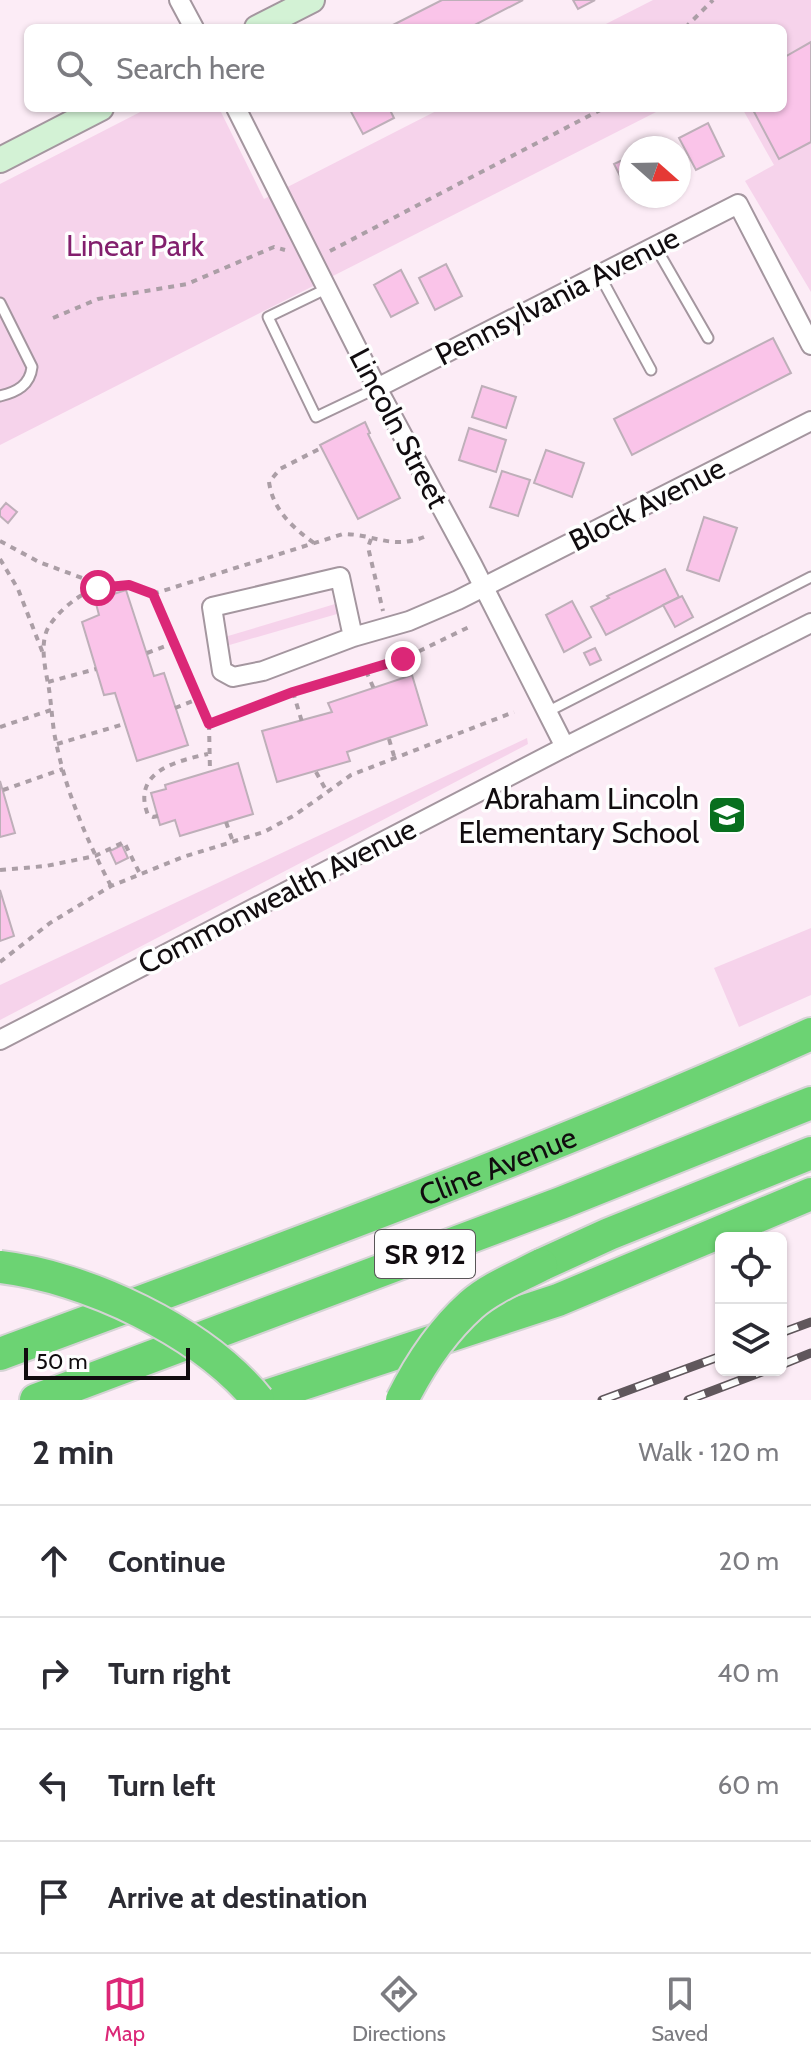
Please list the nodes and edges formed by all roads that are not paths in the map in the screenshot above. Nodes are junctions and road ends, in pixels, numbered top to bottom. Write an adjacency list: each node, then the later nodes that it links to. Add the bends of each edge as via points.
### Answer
1 (179, 0): 3 (street)
2 (312, 0): 4 (main road)
3 (192, 24)
4 (265, 24)
5 (93, 112): 7 (main road)
6 (238, 112): 10 (street, Lincoln Street)
7 (0, 160)
8 (655, 246): 9 (street, Pennsylvania Avenue); 12 (lane); 13 (street, Pennsylvania Avenue, via 738,204)
9 (599, 274): 14 (lane); 15 (street, Pennsylvania Avenue)
10 (328, 288): 15 (street, Lincoln Street); 15 (lane, via 268,317 316,417)
11 (0, 303): 16 (lane, via 32,367 24,386)
12 (708, 338)
13 (811, 345)
14 (651, 370)
15 (377, 388): 19 (street, Lincoln Street)
16 (0, 396)
17 (811, 421): 19 (street, Block Avenue)
18 (811, 577): 22 (lane)
19 (484, 588): 21 (street, Block Avenue, via 409,621); 22 (street, Lincoln Street)
20 (811, 623): 23 (street, Commonwealth Avenue)
21 (353, 637): 21 (street, Block Avenue, via 340,577 212,607 222,671 233,677)
22 (547, 712): 23 (street, Lincoln Street)
23 (565, 747): 25 (street, Commonwealth Avenue)
24 (811, 1034): 30 (highway, Cline Avenue / SR 912, via 543,1148)
25 (0, 1040)
26 (811, 1103): 31 (highway, Cline Avenue / SR 912)
27 (811, 1153): 33 (highway, bridge, via 609,1234 472,1304 438,1342)
28 (811, 1194): 32 (highway, via 558,1300)
29 (0, 1267): 32 (highway, bridge, via 55,1277 150,1315 204,1352)
30 (0, 1354)
31 (36, 1400)
32 (256, 1400)
33 (402, 1400)

